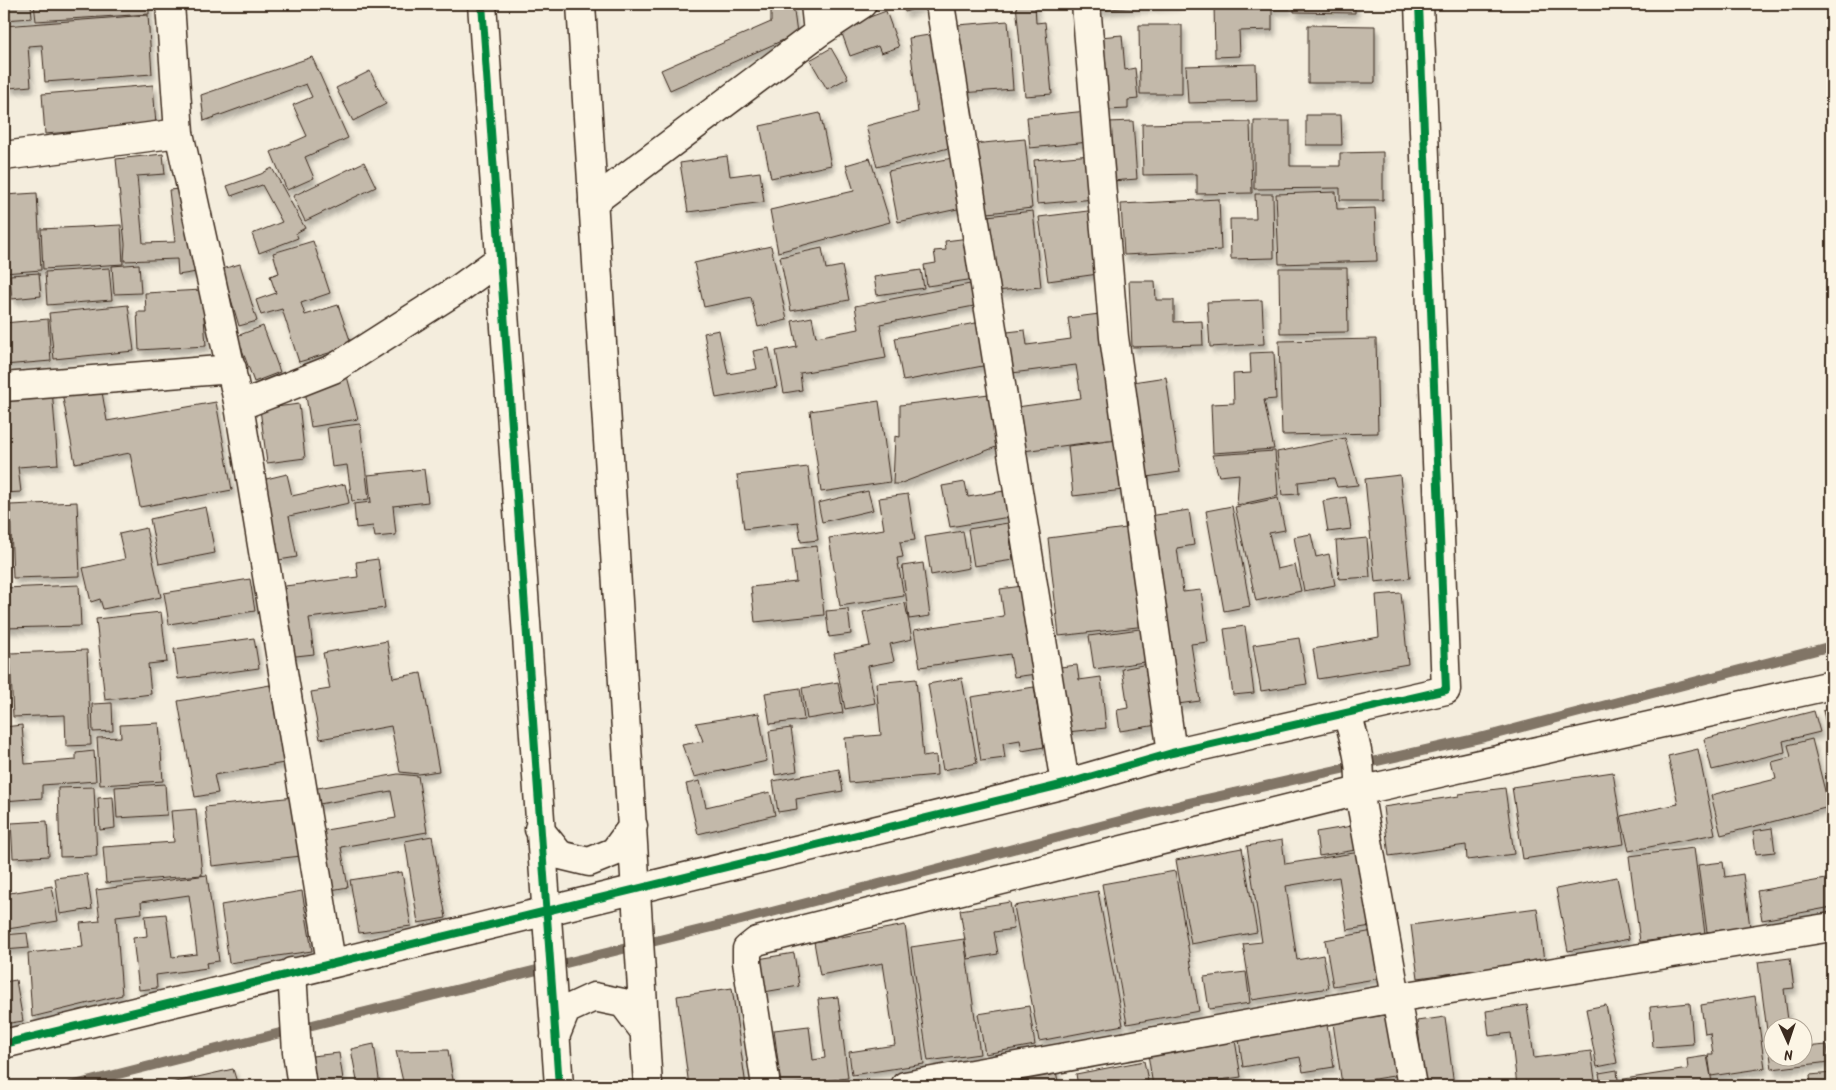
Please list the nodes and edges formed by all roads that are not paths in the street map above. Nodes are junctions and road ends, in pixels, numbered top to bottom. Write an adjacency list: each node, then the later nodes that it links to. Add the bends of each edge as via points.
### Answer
1 (170, 4): 12 (street)
2 (472, 4): 11 (street)
3 (482, 4): 11 (street)
4 (581, 4): 14 (street)
5 (815, 4): 10 (street)
6 (862, 4): 10 (street)
7 (940, 4): 22 (street)
8 (1086, 4): 21 (street, via 1114,337)
9 (1420, 4): 20 (street, via 1446,690)
10 (818, 33): 14 (street)
11 (484, 35): 15 (street)
12 (179, 133): 13 (street); 16 (street)
13 (4, 156)
14 (593, 202): 24 (street)
15 (500, 260): 18 (street, via 333,369); 25 (street)
16 (232, 369): 17 (street); 18 (street)
17 (4, 387)
18 (239, 406): 29 (street)
19 (1832, 685): 23 (street)
20 (1347, 713): 21 (street); 23 (street, via 1356,744)
21 (1172, 753): 22 (street)
22 (1065, 784): 26 (street)
23 (1360, 785): 31 (street); 38 (street, via 758,941 747,949 747,962)
24 (633, 826): 25 (street, via 614,852 590,862 560,855); 26 (street)
25 (539, 829): 27 (street)
26 (637, 888): 27 (street); 32 (street)
27 (546, 910): 29 (street); 33 (street)
28 (1832, 927): 31 (street)
29 (331, 962): 30 (street)
30 (292, 972): 34 (street); 35 (street)
31 (1396, 998): 39 (street); 40 (street)
32 (645, 1032): 33 (street, via 623,1003 594,997 566,1010); 37 (street)
33 (555, 1038): 36 (street)
34 (4, 1044)
35 (302, 1086)
36 (558, 1086)
37 (648, 1086)
38 (766, 1086)
39 (905, 1086)
40 (1412, 1086)

